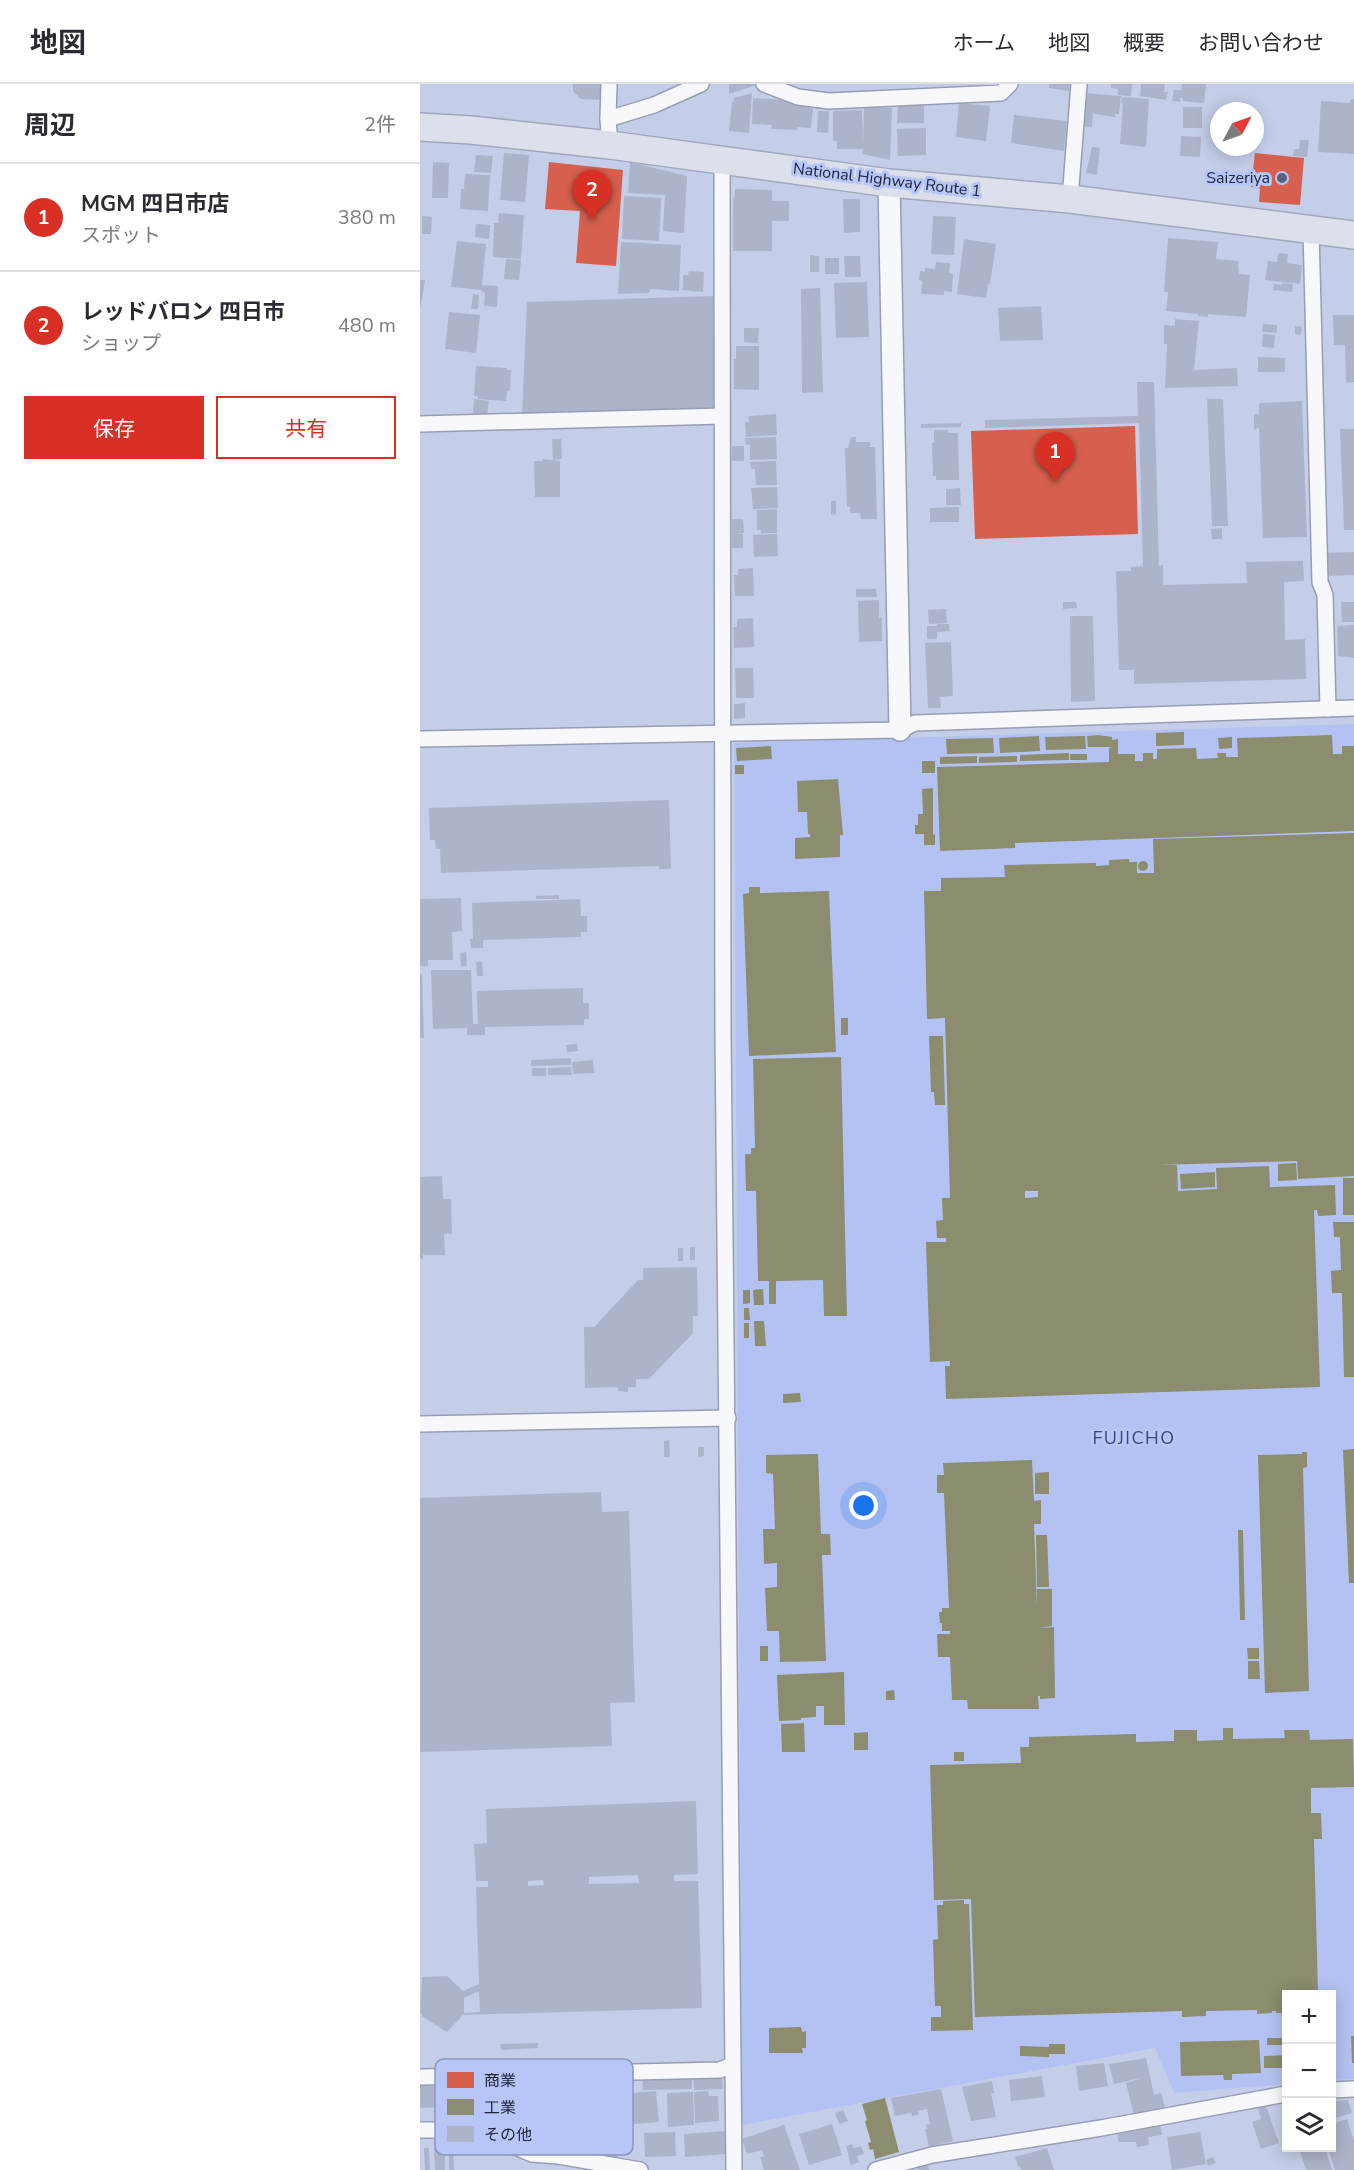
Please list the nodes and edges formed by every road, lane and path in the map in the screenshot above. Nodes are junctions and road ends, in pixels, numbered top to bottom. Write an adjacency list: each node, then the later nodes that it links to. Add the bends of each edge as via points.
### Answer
1 (609, 84): 7 (street)
2 (701, 84): 7 (street, via 654,105)
3 (764, 84): 4 (street, via 798,97 829,101 1001,93)
4 (1010, 84)
5 (1079, 84): 10 (street)
6 (420, 127): 7 (highway, National Highway Route 1)
7 (609, 132): 8 (highway, National Highway Route 1)
8 (722, 160): 9 (highway, National Highway Route 1); 13 (street)
9 (889, 183): 10 (highway, National Highway Route 1); 17 (street)
10 (1070, 199): 11 (highway, National Highway Route 1)
11 (1311, 230): 12 (highway, National Highway Route 1); 16 (street, via 1319,558 1320,582 1326,595)
12 (1354, 235)
13 (722, 416): 14 (street); 18 (street)
14 (420, 424)
15 (1354, 708): 16 (street)
16 (1328, 709): 17 (street, via 915,723)
17 (900, 730): 18 (street)
18 (724, 733): 19 (street); 20 (street)
19 (420, 739)
20 (728, 1418): 21 (street); 22 (street)
21 (420, 1424)
22 (732, 2066): 23 (street, via 720,2070); 31 (street)
23 (633, 2072)
24 (420, 2077): 25 (street)
25 (435, 2077)
26 (1354, 2089): 27 (street)
27 (1336, 2090)
28 (1282, 2095): 32 (street, via 932,2155)
29 (544, 2155): 30 (street)
30 (640, 2170)
31 (734, 2170)
32 (876, 2170)

